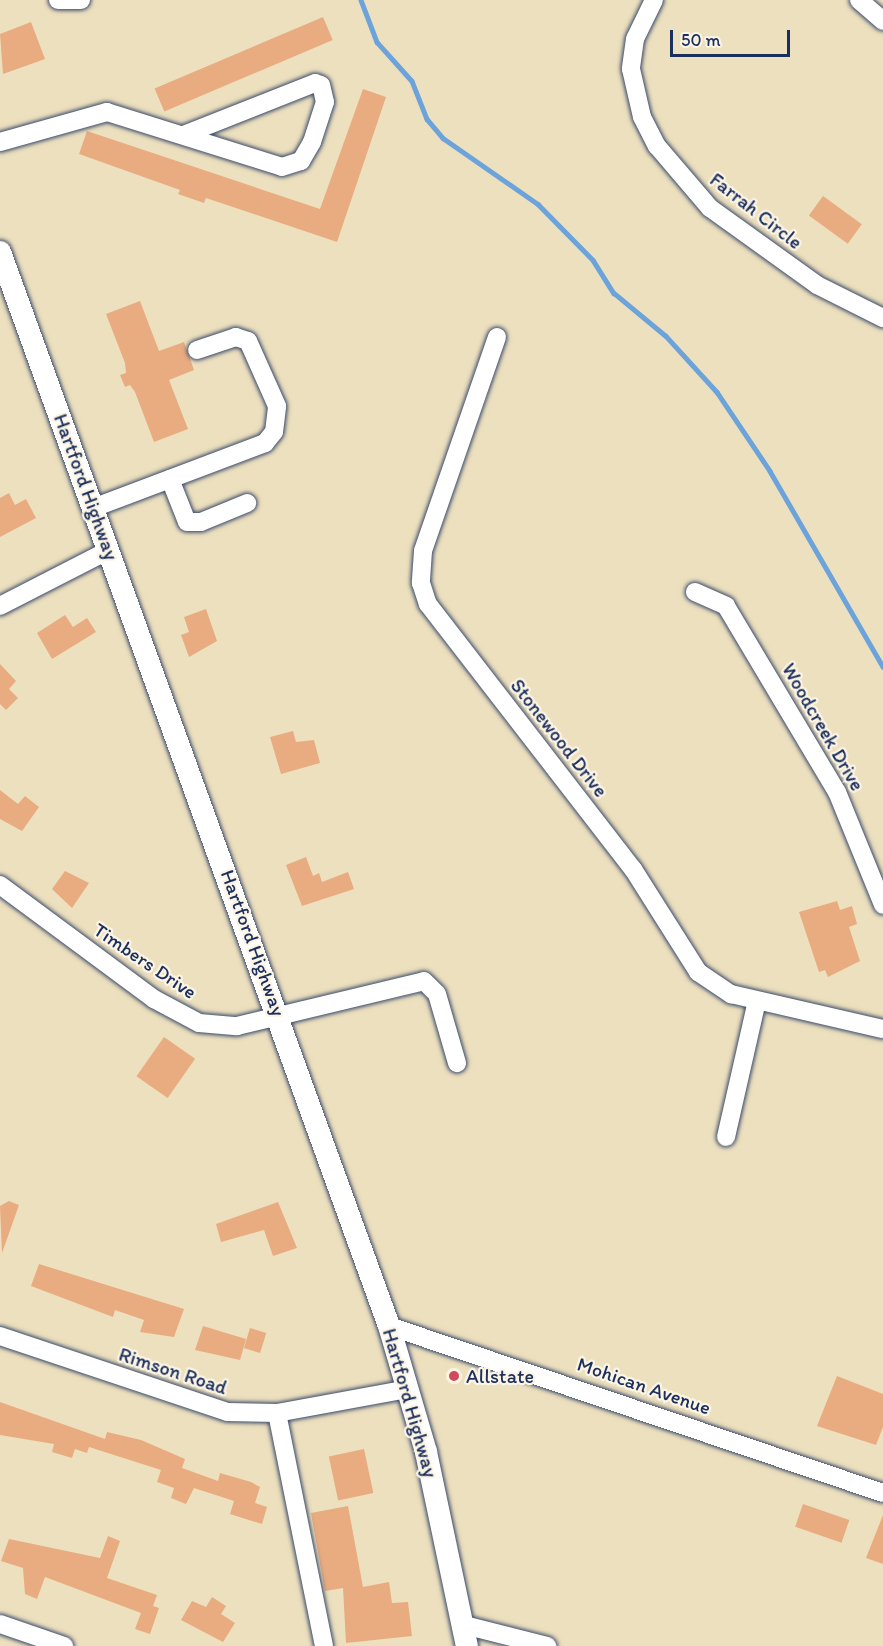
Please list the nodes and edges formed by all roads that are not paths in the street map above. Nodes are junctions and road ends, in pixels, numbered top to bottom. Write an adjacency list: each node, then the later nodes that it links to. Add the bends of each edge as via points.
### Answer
1 (58, 0): 2 (street)
2 (81, 0)
3 (654, 0): 9 (street, Farrah Circle, via 635,39 631,69 642,117 657,146 710,208 817,285)
4 (860, 0): 5 (street)
5 (883, 21)
6 (186, 134): 6 (street, via 282,167 293,164 312,142 325,102 321,85 315,83); 7 (street, via 107,112)
7 (0, 142)
8 (0, 252): 14 (main road, Hartford Highway)
9 (883, 318)
10 (496, 337): 20 (street, Stonewood Drive, via 423,551 423,594 433,613 633,869 689,962 719,989)
11 (197, 350): 12 (street, via 236,337 248,341 278,416 265,443)
12 (170, 479): 13 (street, via 187,522 201,522); 14 (street)
13 (248, 503)
14 (93, 508): 15 (main road, Hartford Highway)
15 (109, 550): 17 (street); 21 (main road, Hartford Highway)
16 (695, 592): 19 (street, Woodcreek Drive, via 726,606 837,792)
17 (0, 606)
18 (0, 885): 21 (street, Timbers Drive, via 180,1015 218,1027)
19 (883, 906)
20 (757, 1001): 22 (street, Stonewood Drive); 24 (street)
21 (280, 1016): 23 (street, Timbers Drive, via 424,981 436,994); 25 (main road, Hartford Highway)
22 (883, 1028)
23 (457, 1063)
24 (726, 1137)
25 (389, 1326): 27 (main road, Hartford Highway); 29 (street, Mohican Avenue)
26 (0, 1336): 28 (street, Rimson Road, via 204,1407)
27 (408, 1389): 28 (street, Rimson Road); 31 (main road, Hartford Highway)
28 (277, 1413): 33 (street)
29 (883, 1493)
30 (0, 1624): 32 (street)
31 (465, 1635): 34 (street)
32 (64, 1646)
33 (324, 1646)
34 (547, 1646)

